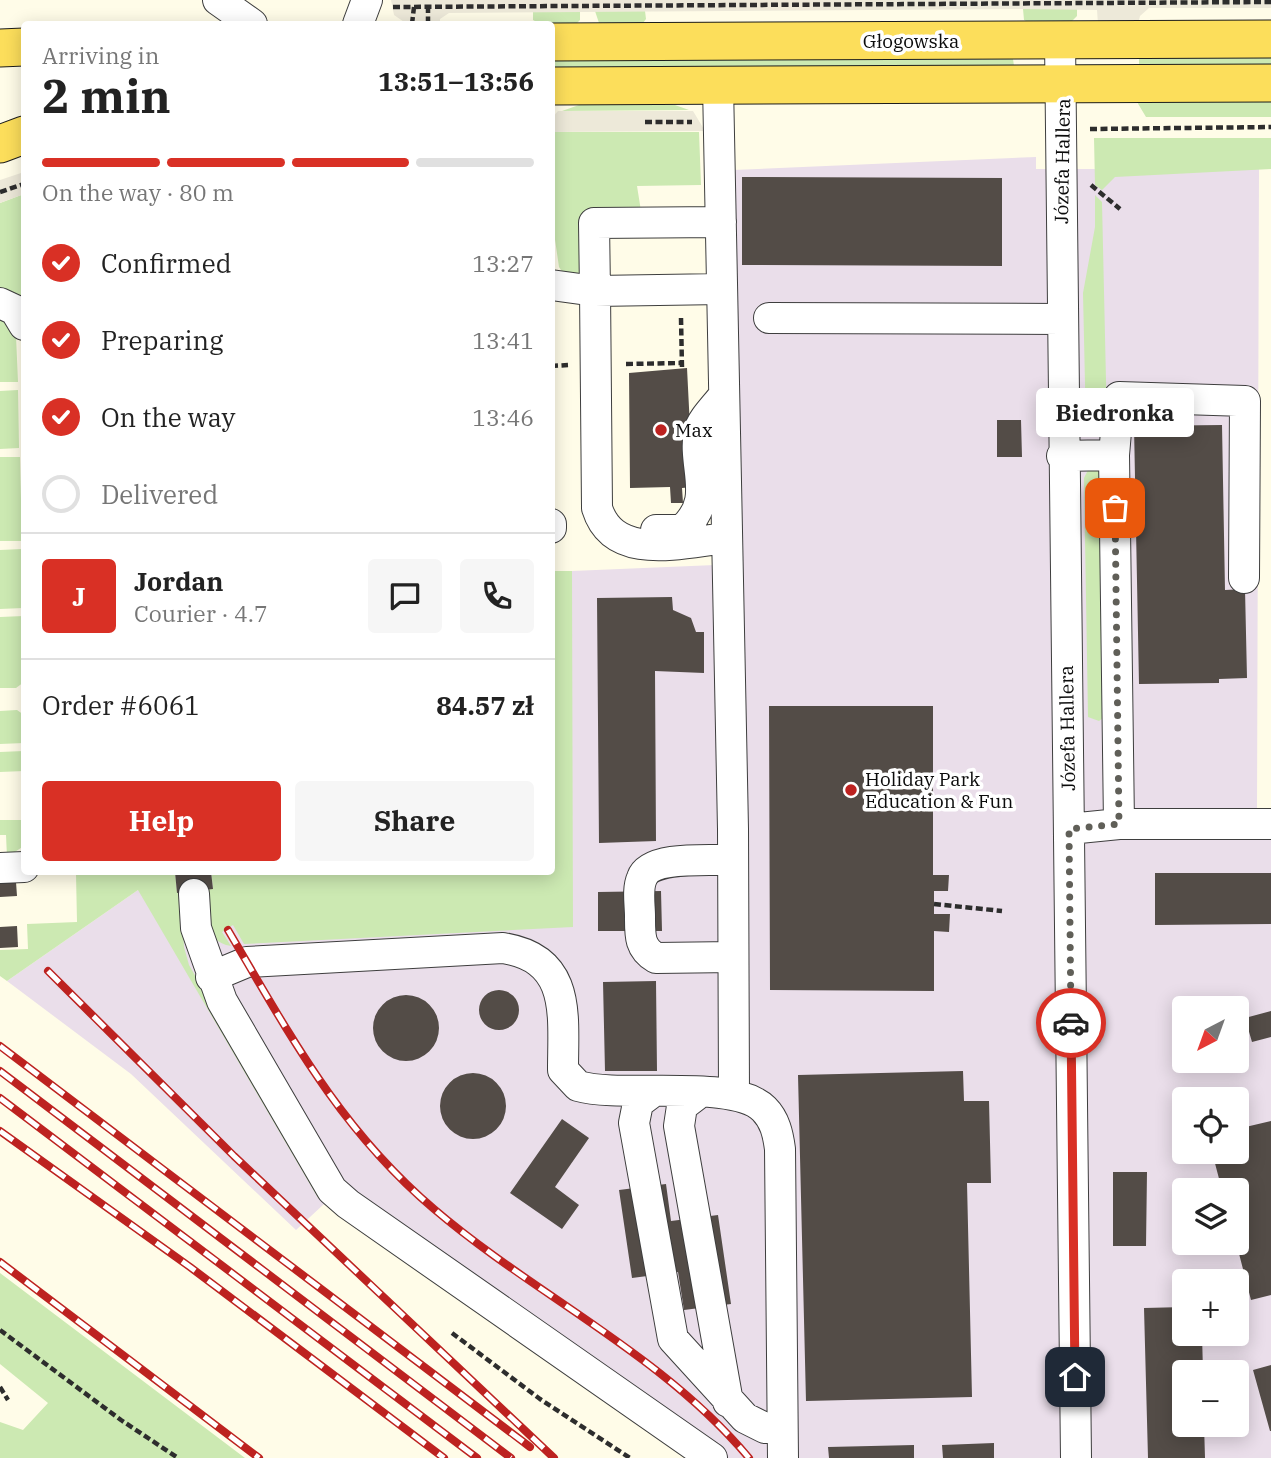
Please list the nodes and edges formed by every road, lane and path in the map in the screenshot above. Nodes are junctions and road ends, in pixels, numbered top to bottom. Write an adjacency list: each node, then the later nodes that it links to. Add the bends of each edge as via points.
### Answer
1 (218, 0): 6 (street)
2 (1271, 2): 3 (path)
3 (428, 6): 4 (path); 8 (path)
4 (414, 7): 5 (path); 7 (path)
5 (364, 9)
6 (248, 21)
7 (412, 21)
8 (428, 21)
9 (1271, 39): 10 (main road, Głogowska)
10 (1060, 40): 11 (main road, Głogowska); 12 (street, Józefa Hallera)
11 (555, 42)
12 (1063, 83): 13 (main road); 14 (main road); 19 (street, Józefa Hallera)
13 (1271, 83)
14 (718, 85): 15 (main road); 26 (street)
15 (555, 86)
16 (21, 125): 18 (main road)
17 (1271, 127): 19 (path)
18 (0, 128)
19 (1062, 130): 33 (street, Józefa Hallera)
20 (21, 136): 21 (main road)
21 (0, 145)
22 (21, 185): 24 (path)
23 (1090, 185): 25 (path)
24 (0, 192)
25 (1120, 209)
26 (721, 222): 29 (street); 30 (street, via 594,223)
27 (555, 286): 30 (street)
28 (680, 289): 29 (street); 30 (street); 35 (path)
29 (722, 289): 36 (street)
30 (595, 291): 37 (street)
31 (0, 303): 34 (street, via 15,310)
32 (769, 318): 33 (street)
33 (1062, 319): 39 (street, Józefa Hallera)
34 (21, 320)
35 (682, 369)
36 (724, 395): 37 (street, via 699,429 702,499 696,517 682,530 629,530 616,520 607,501 606,464); 40 (street)
37 (596, 442): 40 (street, via 597,508 609,531 641,546)
38 (1114, 455): 39 (street); 41 (street, via 1119,397 1245,401); 42 (street)
39 (1062, 456): 44 (street, Józefa Hallera)
40 (727, 538): 45 (street)
41 (1244, 578)
42 (1119, 824): 43 (street); 44 (street)
43 (1271, 824)
44 (1069, 829): 66 (street, Józefa Hallera)
45 (733, 860): 51 (street); 51 (street, via 660,863 646,871 640,886 641,945 656,958)
46 (21, 867): 47 (street)
47 (0, 868)
48 (194, 894): 52 (street, via 196,929)
49 (934, 904): 50 (path)
50 (1002, 911)
51 (733, 957): 55 (street)
52 (211, 977): 53 (street, via 247,962 516,950 539,962 561,992 563,1070 567,1076 586,1088); 64 (street, via 312,1159 340,1197)
53 (654, 1091): 54 (street); 60 (street, via 638,1103 634,1124 671,1332 684,1354)
54 (699, 1093): 55 (street); 60 (street, via 686,1100 679,1119)
55 (734, 1095): 61 (street, via 764,1108 778,1134)
56 (0, 1330): 62 (path)
57 (452, 1333): 63 (path)
58 (0, 1387): 59 (path)
59 (8, 1400)
60 (728, 1402): 61 (street, via 752,1423)
61 (780, 1427): 65 (street)
62 (178, 1458)
63 (630, 1458)
64 (712, 1458)
65 (783, 1458)
66 (1076, 1458)

